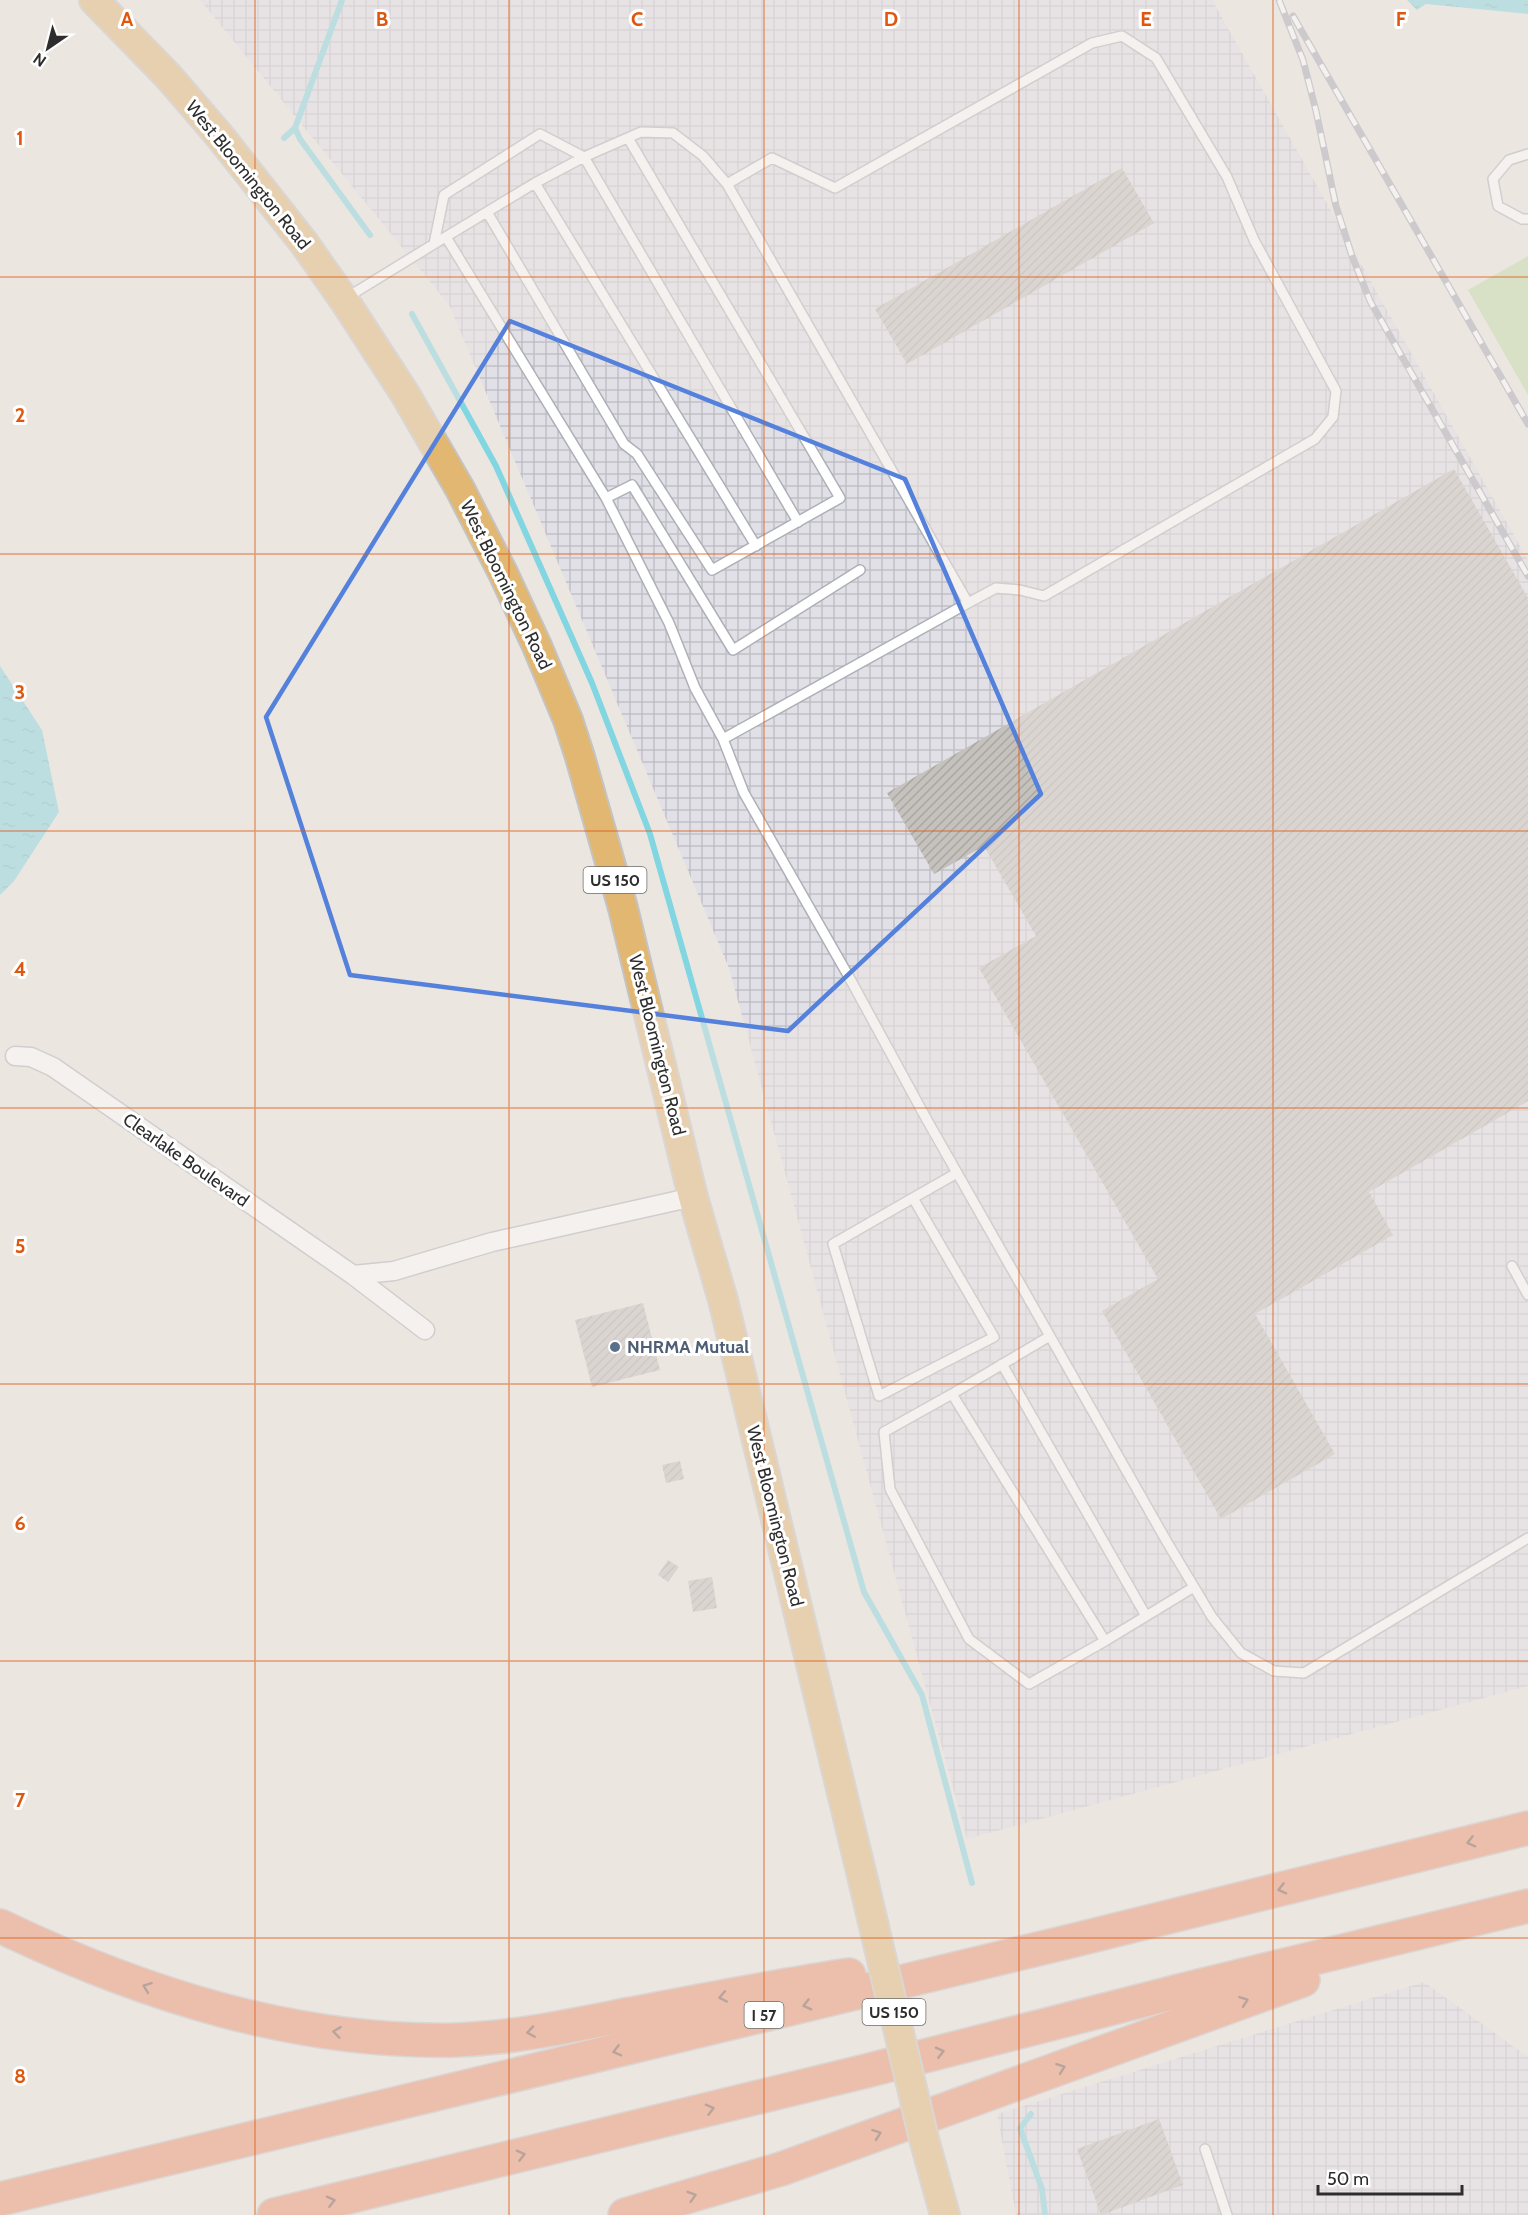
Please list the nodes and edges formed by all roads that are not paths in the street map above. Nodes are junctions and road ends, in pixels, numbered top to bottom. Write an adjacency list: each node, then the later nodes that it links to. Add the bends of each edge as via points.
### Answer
1 (94, 0): 11 (main road, West Bloomington Road / US 150, via 218,134)
2 (628, 138): 4 (lane); 6 (lane, via 641,132 673,133 704,156); 13 (lane, via 840,498)
3 (1528, 154): 8 (lane, via 1509,160 1493,178 1498,206)
4 (584, 157): 5 (lane); 10 (lane, via 540,134 444,195); 13 (lane)
5 (535, 183): 7 (lane); 14 (lane)
6 (726, 184): 16 (lane); 16 (lane, via 771,158 835,188 1092,43 1122,36 1156,58 1227,177 1254,240 1336,391 1333,417 1315,439 1044,596 996,588)
7 (488, 212): 9 (lane); 14 (lane, via 624,444 637,454 712,570)
8 (1528, 219)
9 (446, 237): 10 (lane); 12 (lane)
10 (434, 244): 11 (lane)
11 (344, 300): 20 (main road, West Bloomington Road / US 150, via 460,489 532,635 568,720 623,908)
12 (606, 498): 15 (lane, via 632,485 733,650); 17 (lane)
13 (798, 522): 14 (lane)
14 (756, 546)
15 (860, 570)
16 (968, 603): 17 (lane)
17 (723, 740): 19 (lane, via 744,793)
18 (15, 1056): 23 (street, Clearlake Boulevard, via 31,1057 53,1067)
19 (957, 1173): 21 (lane); 26 (lane)
20 (693, 1197): 23 (street, via 492,1242 394,1271); 42 (main road, West Bloomington Road / US 150, bridge, via 723,1300)
21 (913, 1198): 21 (lane, via 994,1337 879,1396 833,1244)
22 (1512, 1266): 24 (lane)
23 (353, 1275): 25 (street, Clearlake Boulevard)
24 (1528, 1295)
25 (425, 1330)
26 (1050, 1336): 27 (lane); 30 (lane)
27 (1002, 1364): 28 (lane); 31 (lane)
28 (952, 1394): 32 (lane); 32 (lane, via 884,1432 890,1489 969,1639 1029,1684)
29 (1528, 1538): 30 (lane, via 1304,1673 1274,1671 1241,1653)
30 (1194, 1587): 31 (lane)
31 (1146, 1616): 32 (lane)
32 (1105, 1641)
33 (1528, 1828): 37 (highway, I 57, one-way to 37)
34 (1528, 1906): 35 (highway)
35 (1463, 1922): 40 (highway, one-way to 35, via 781,2169); 41 (highway, one-way to 35)
36 (0, 1926): 37 (highway, one-way to 36, via 788,1984 509,2035 402,2040 300,2028 210,2008 105,1972)
37 (1071, 1941): 39 (highway, I 57, one-way to 39)
38 (1205, 2149): 43 (lane)
39 (0, 2199)
40 (631, 2214)
41 (274, 2215)
42 (945, 2215)
43 (1227, 2215)

